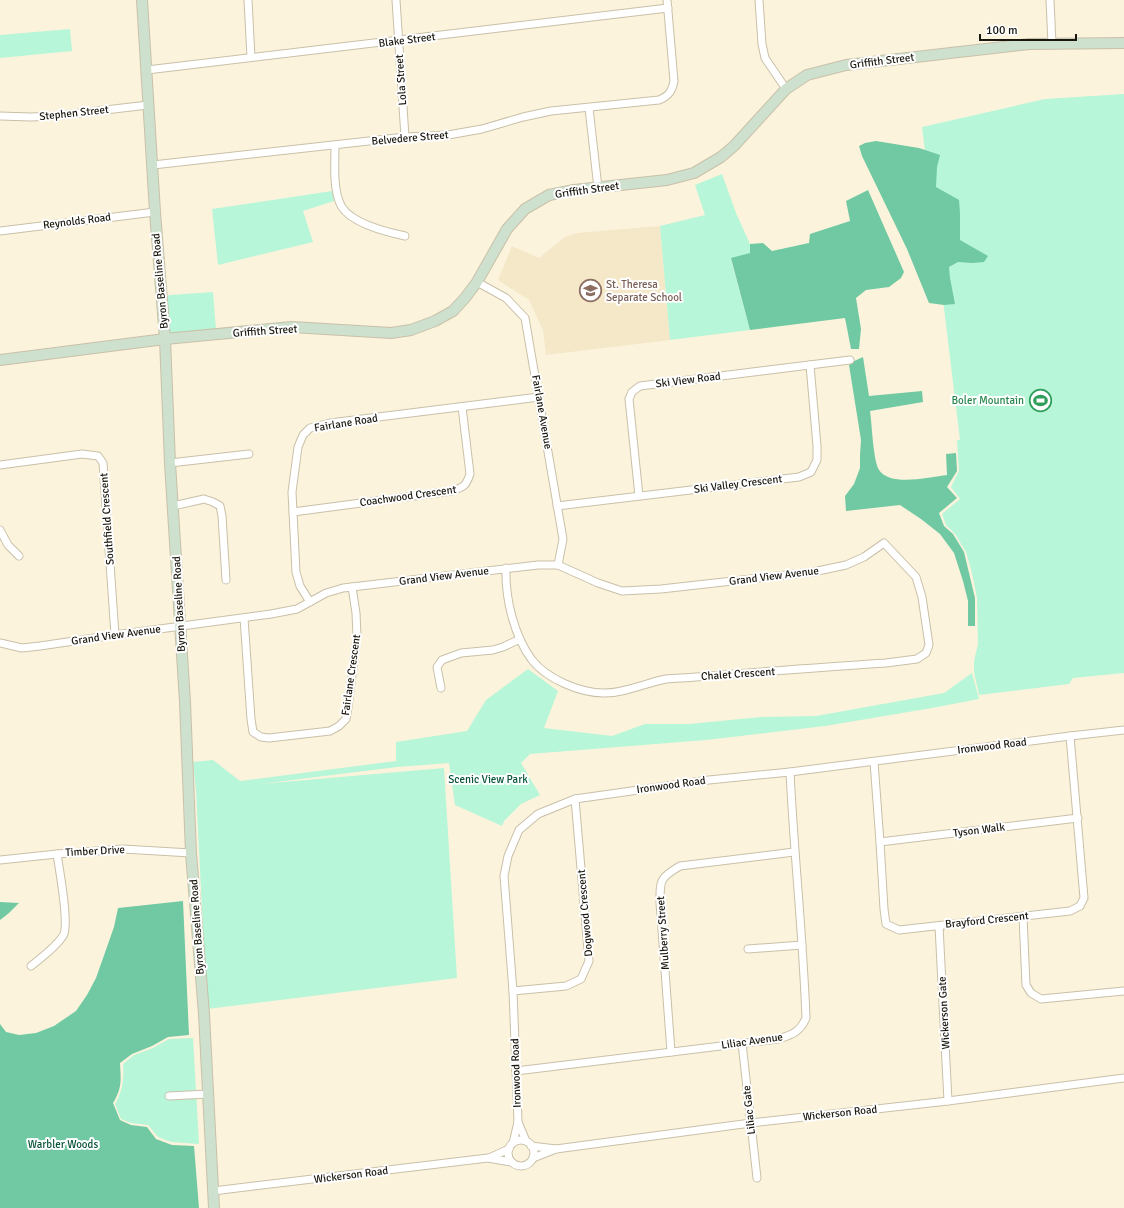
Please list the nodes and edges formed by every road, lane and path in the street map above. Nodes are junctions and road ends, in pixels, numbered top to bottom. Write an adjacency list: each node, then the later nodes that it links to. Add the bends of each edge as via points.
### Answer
1 (142, 0): 12 (street, Byron Baseline Road)
2 (248, 0): 11 (street)
3 (396, 0): 8 (street, Lola Street)
4 (667, 0): 7 (street)
5 (759, 0): 13 (street, via 765,58)
6 (1050, 0): 10 (street)
7 (668, 8): 8 (street, Blake Street); 15 (street, Belvedere Street, via 674,81 672,90 665,98 659,100)
8 (398, 41): 11 (street, Blake Street); 17 (street, Lola Street)
9 (1124, 43): 10 (street, Griffith Street)
10 (1052, 44): 13 (street, Griffith Street, via 1029,44 846,65 807,75)
11 (251, 57): 12 (street, Blake Street)
12 (147, 70): 14 (street, Byron Baseline Road)
13 (786, 89): 20 (street, Griffith Street, via 734,146 694,173 667,180)
14 (148, 105): 16 (street, Stephen Street, via 54,116); 19 (street, Byron Baseline Road)
15 (589, 108): 17 (street, Belvedere Street, via 523,116 448,135); 20 (street)
16 (0, 116)
17 (405, 137): 18 (street, Belvedere Street)
18 (335, 145): 19 (street, Belvedere Street); 23 (street, via 339,203 350,217 374,228)
19 (152, 165): 21 (street, Byron Baseline Road)
20 (598, 188): 24 (street, Griffith Street, via 549,195 525,209 507,229)
21 (155, 212): 22 (street, Reynolds Road); 25 (street, Byron Baseline Road)
22 (0, 231)
23 (405, 236)
24 (477, 282): 25 (street, Griffith Street, via 453,310 435,321 411,330 391,333 292,327); 29 (street, Fairlane Avenue, via 506,298 525,318)
25 (165, 339): 26 (street, Griffith Street); 32 (street, Byron Baseline Road)
26 (0, 360)
27 (850, 360): 28 (street, Ski View Road)
28 (810, 365): 34 (street, Ski Valley Crescent, via 817,446 817,460 811,472 799,477); 34 (street, Ski View Road, via 640,386 632,392 629,399)
29 (539, 397): 30 (street, Fairlane Road); 36 (street, Fairlane Avenue)
30 (462, 407): 37 (street, Fairlane Road, via 330,423 310,428 303,435 298,447 292,492); 37 (street, Coachwood Crescent, via 470,474 467,483 461,488)
31 (249, 454): 32 (street)
32 (170, 463): 35 (street, Byron Baseline Road)
33 (0, 465): 48 (street, Southfield Crescent, via 82,454 98,456 103,463)
34 (639, 496): 36 (street, Ski Valley Crescent)
35 (173, 506): 43 (street, via 204,499 220,506); 47 (street, Byron Baseline Road)
36 (557, 506): 41 (street, Fairlane Avenue, via 563,539)
37 (293, 512): 45 (street, Fairlane Road, via 296,572 300,586)
38 (0, 530): 40 (street, via 8,545)
39 (884, 543): 41 (street, Grand View Avenue, via 864,557 846,565 813,572 661,589 622,591); 49 (street, Chalet Crescent, via 916,577 922,597 929,645 926,653 917,659 666,679 619,692 603,693 580,689 551,676 533,660)
40 (19, 556)
41 (558, 565): 42 (street, Grand View Avenue)
42 (506, 568): 44 (street, Grand View Avenue); 49 (street, Chalet Crescent, via 511,612)
43 (226, 580)
44 (352, 587): 45 (street, Grand View Avenue, via 326,593); 46 (street, Fairlane Crescent, via 357,636 348,707 346,720 330,731 269,738 253,732)
45 (310, 602): 46 (street, Grand View Avenue, via 297,609)
46 (244, 618): 47 (street, Grand View Avenue)
47 (180, 626): 48 (street, Grand View Avenue); 60 (street, Byron Baseline Road)
48 (115, 634): 50 (street, Grand View Avenue, via 22,648)
49 (520, 639): 51 (street, via 493,650 461,653 442,660 437,668)
50 (0, 643)
51 (441, 688)
52 (1124, 730): 53 (street, Ironwood Road)
53 (1070, 736): 54 (street, Ironwood Road); 57 (street, Brayford Crescent)
54 (874, 762): 55 (street, Ironwood Road); 58 (street, Brayford Crescent)
55 (790, 772): 56 (street, Ironwood Road, via 709,780); 59 (street, Liliac Avenue)
56 (575, 799): 68 (street, Ironwood Road, via 538,814 519,830 508,856 504,876); 68 (street, Dogwood Crescent, via 589,961 581,979 566,986)
57 (1078, 818): 58 (street, Tyson Walk); 63 (street, Brayford Crescent, via 1084,898 1080,906 1070,911)
58 (880, 842): 64 (street, Brayford Crescent, via 886,924 899,930)
59 (794, 852): 65 (street, Liliac Avenue); 71 (street, Mulberry Street, via 680,866 668,873 660,884)
60 (191, 853): 61 (street, Timber Drive, via 123,849); 74 (street, Byron Baseline Road)
61 (57, 854): 62 (street, Timber Drive); 67 (street, via 66,921 64,935)
62 (0, 860)
63 (1023, 916): 64 (street, Brayford Crescent); 69 (street, via 1026,985 1031,993 1041,999)
64 (938, 926): 76 (street, Wickerson Gate)
65 (802, 945): 66 (street); 70 (street, Liliac Avenue, via 806,1018 803,1025 790,1036)
66 (748, 949)
67 (31, 966)
68 (513, 991): 72 (street, Ironwood Road)
69 (1124, 991)
70 (742, 1043): 71 (street, Liliac Avenue); 78 (street, Liliac Gate)
71 (671, 1052): 72 (street, Liliac Avenue)
72 (516, 1071): 77 (street, Ironwood Road)
73 (1124, 1078): 76 (street, Wickerson Road)
74 (208, 1094): 75 (street); 86 (street, Byron Baseline Road)
75 (168, 1096)
76 (948, 1101): 78 (street, Wickerson Road)
77 (518, 1122): 79 (street, Ironwood Road); 80 (street, Ironwood Road)
78 (751, 1123): 81 (street, Wickerson Road); 85 (street, Liliac Gate)
79 (528, 1144): 80 (street, via 519,1141); 81 (street, Wickerson Road); 83 (street, via 534,1152)
80 (511, 1146): 82 (street, Wickerson Road); 84 (street, via 508,1156)
81 (556, 1149): 83 (street, Wickerson Road)
82 (488, 1158): 84 (street, Wickerson Road); 86 (street, Wickerson Road)
83 (533, 1158): 84 (street, via 529,1164 523,1166)
84 (511, 1162)
85 (757, 1178)
86 (213, 1191): 87 (street, Byron Baseline Road)
87 (214, 1208)

